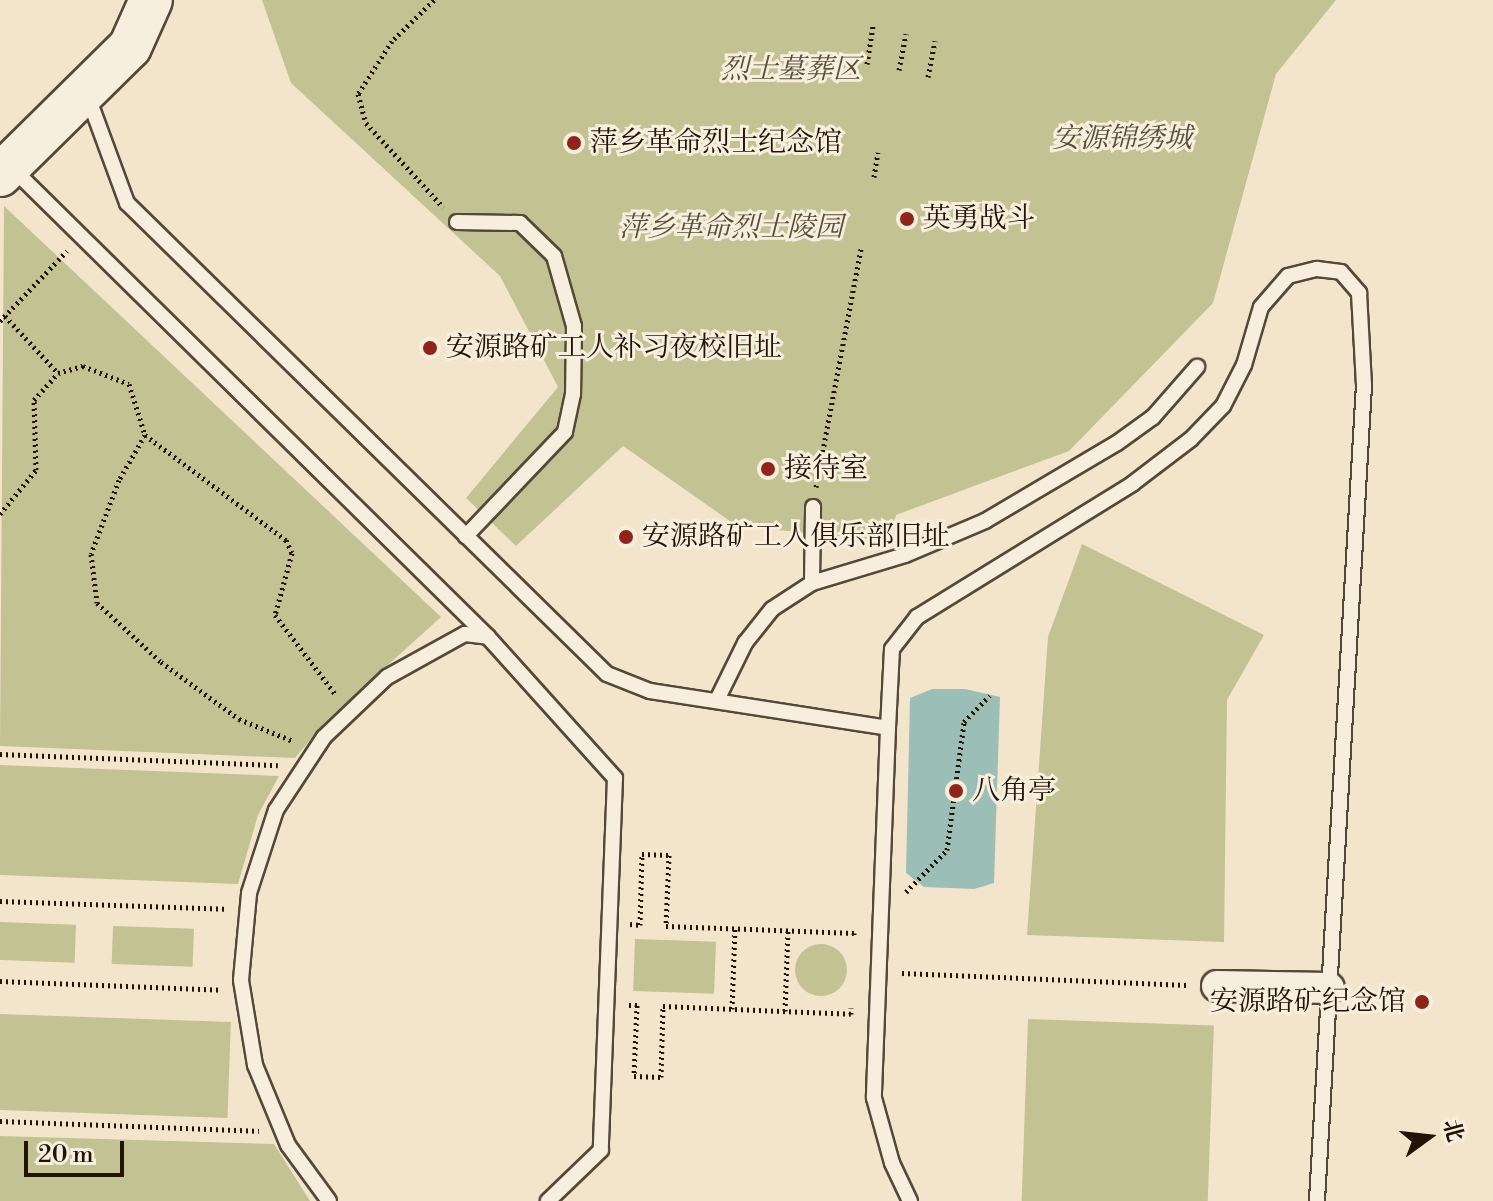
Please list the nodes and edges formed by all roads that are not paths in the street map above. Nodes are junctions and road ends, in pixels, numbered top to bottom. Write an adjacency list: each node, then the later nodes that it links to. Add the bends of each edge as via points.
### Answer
1 (151, 0): 2 (street, via 130,47)
2 (85, 89): 3 (street); 7 (lane, via 127,203)
3 (5, 170): 9 (lane, via 81,236)
4 (457, 222): 7 (lane, via 520,223 554,256 574,326 573,394 565,432)
5 (1197, 367): 8 (lane, via 1153,417 985,521 905,555)
6 (813, 507): 8 (lane)
7 (466, 536): 10 (lane, via 607,674 650,691)
8 (812, 583): 10 (lane, via 772,609 745,643)
9 (488, 637): 14 (lane, via 465,634 424,653 348,710 302,766 260,851 246,910 242,991 255,1065 282,1132); 15 (lane, via 615,778 601,1150)
10 (717, 700): 11 (lane)
11 (888, 728): 13 (lane, via 892,649 917,617 1132,484 1191,439 1223,406 1244,365 1261,307 1288,276 1317,269 1341,272 1359,293 1364,385); 16 (lane, via 874,1098 892,1163)
12 (1217, 986): 13 (street)
13 (1329, 988): 17 (lane)
14 (329, 1201)
15 (548, 1201)
16 (910, 1201)
17 (1317, 1201)

